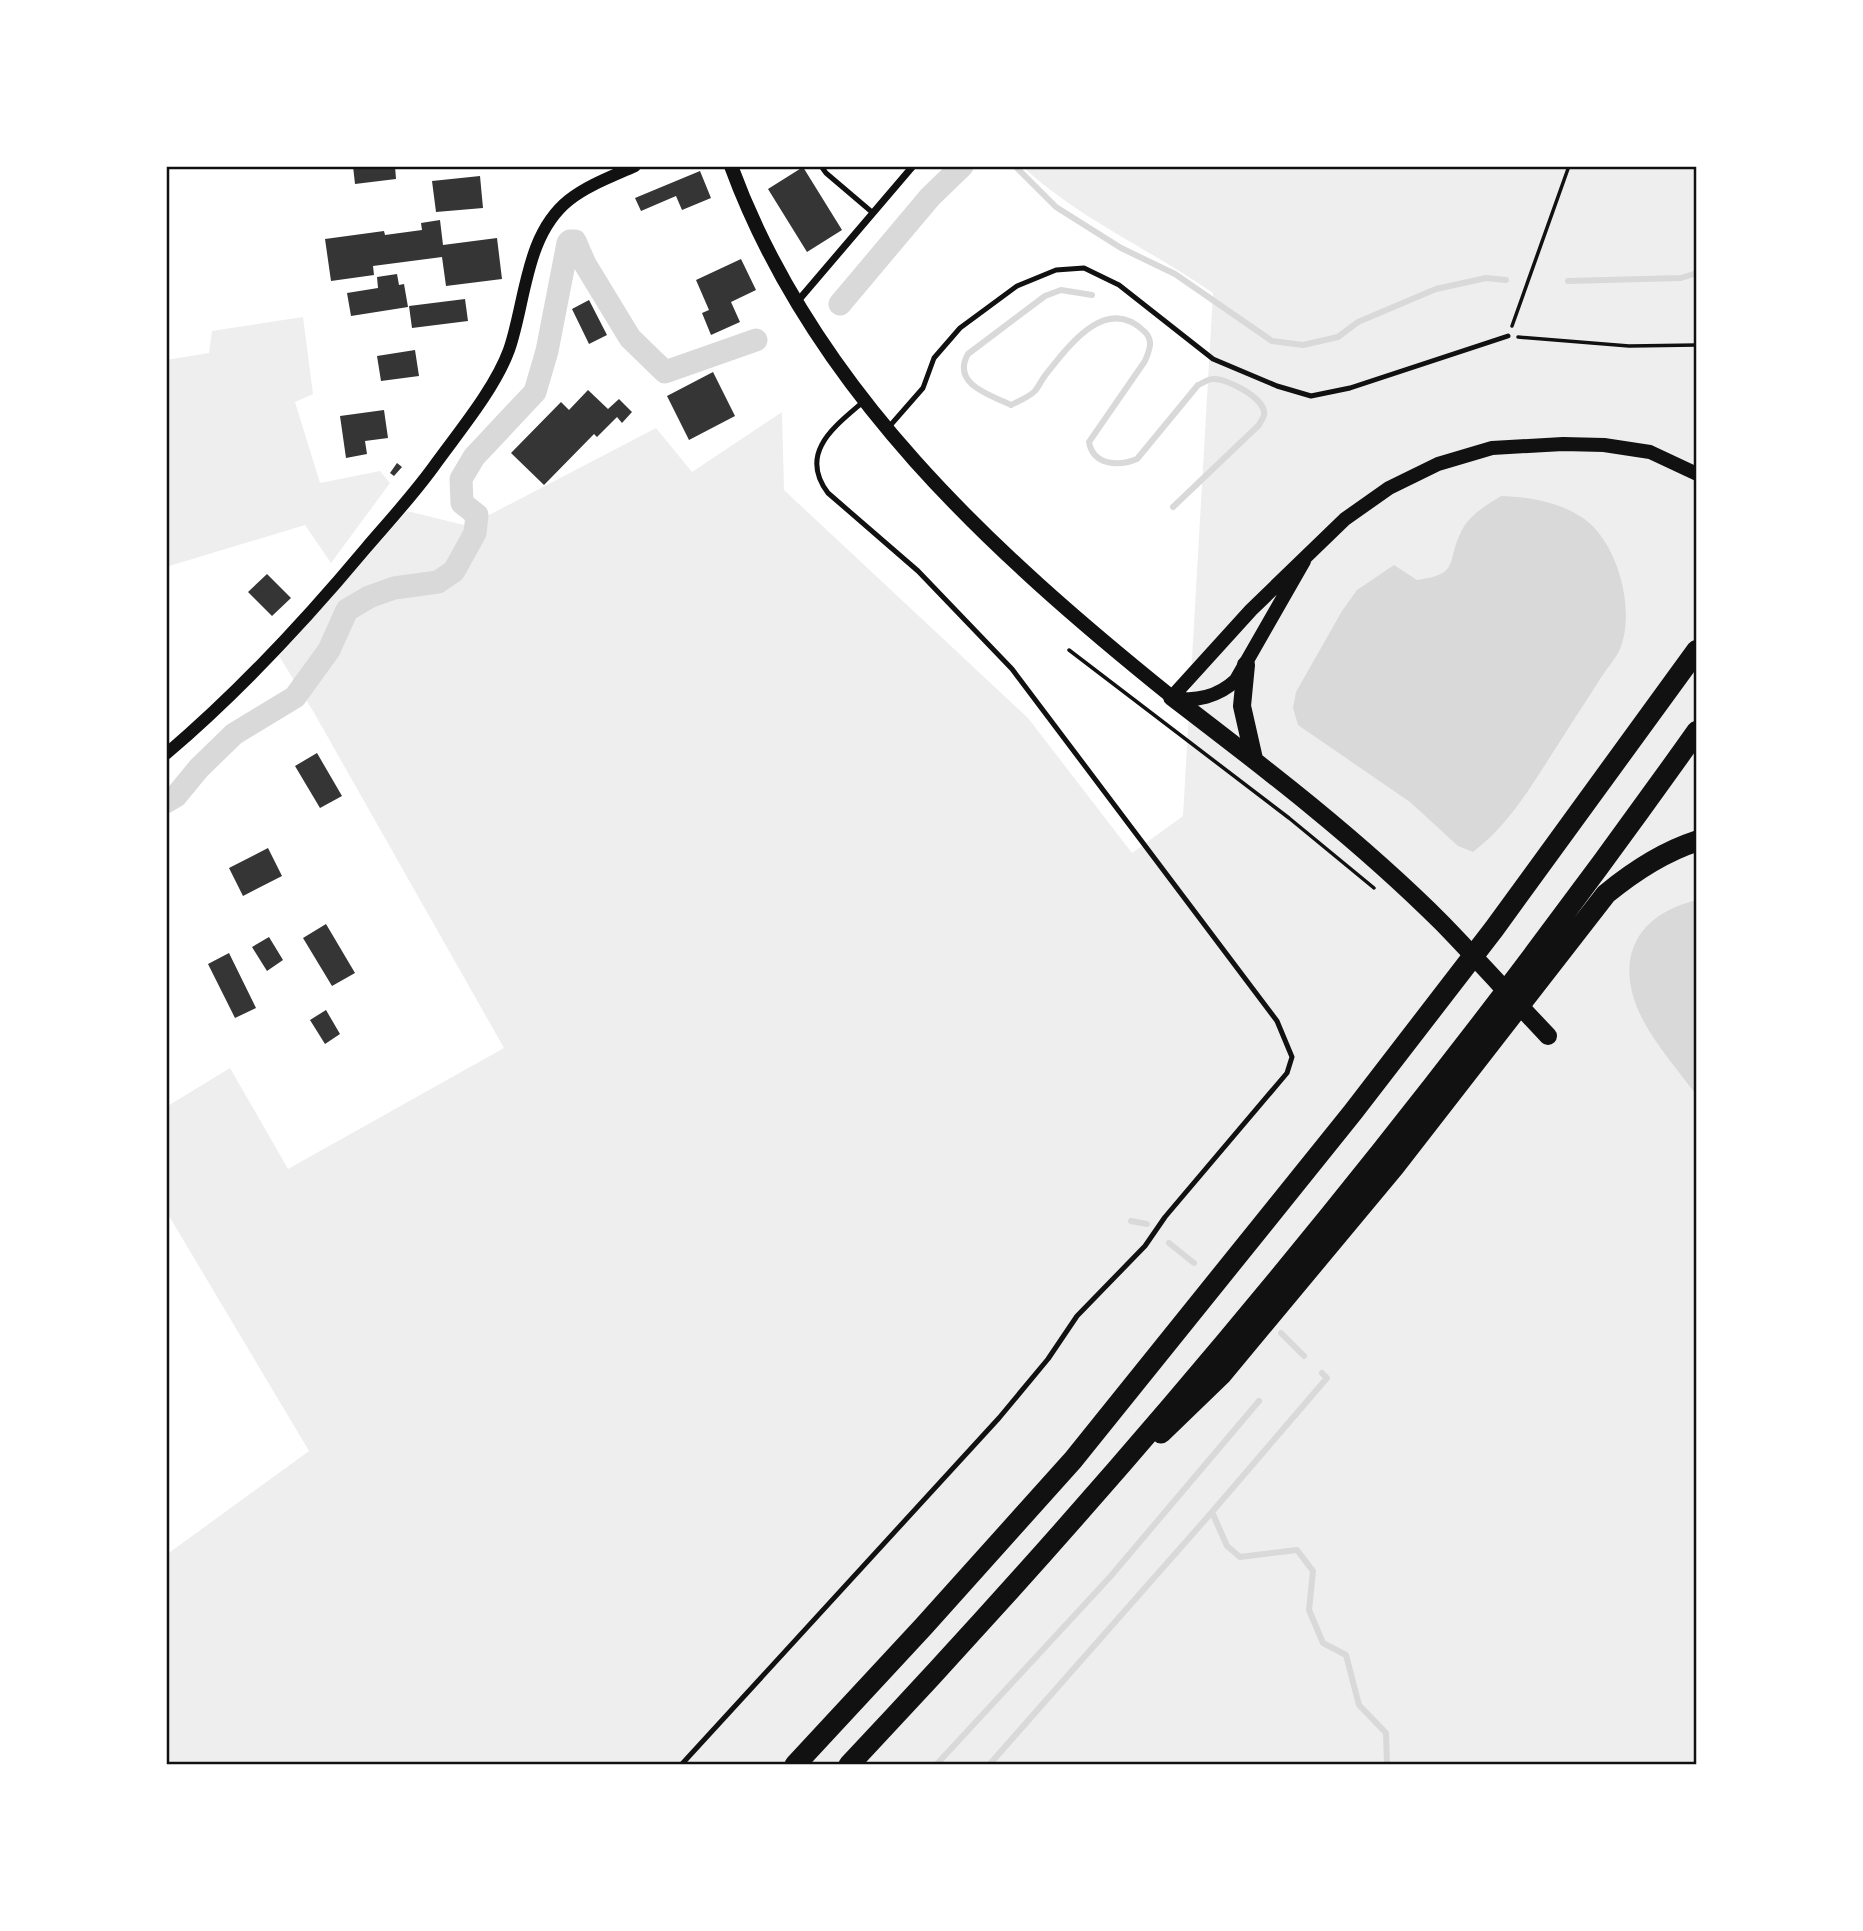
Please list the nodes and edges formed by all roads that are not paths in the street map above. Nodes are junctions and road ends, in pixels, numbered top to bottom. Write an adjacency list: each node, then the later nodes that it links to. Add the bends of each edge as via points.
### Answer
1 (635, 166): 16 (street, via 591,186 557,211 532,260 508,353 436,465 284,642)
2 (732, 166): 6 (main road, via 759,233)
3 (821, 166): 5 (lane)
4 (913, 166): 5 (street)
5 (873, 213): 6 (street)
6 (796, 302): 8 (main road)
7 (1508, 336): 9 (lane, via 1350,388 1311,396 1213,359 1107,279 1084,268 1056,270 1017,286 960,328 934,358 923,388)
8 (865, 400): 9 (main road); 21 (lane, via 824,440 816,456 818,480 918,571 1012,669 1277,1021 1292,1057 1286,1073 1145,1246 1077,1316 999,1418)
9 (887, 428): 14 (main road, via 956,507 1004,553 1072,616)
10 (1697, 474): 11 (main road, via 1650,452 1604,445 1523,446 1470,453 1413,475 1367,503)
11 (1304, 561): 13 (main road); 14 (main road, via 1251,610)
12 (1697, 650): 22 (highway, via 1494,929 1073,1460)
13 (1245, 666): 14 (main road, via 1221,691 1198,698); 17 (main road, via 1242,706)
14 (1172, 697): 17 (main road)
15 (1697, 732): 20 (highway)
16 (166, 754)
17 (1254, 760): 19 (main road, via 1375,860)
18 (1697, 841): 20 (highway, via 1665,853 1606,894 1394,1167)
19 (1548, 1035)
20 (1270, 1301): 23 (highway, via 1221,1375 1097,1491)
21 (681, 1765)
22 (795, 1765)
23 (849, 1765)

